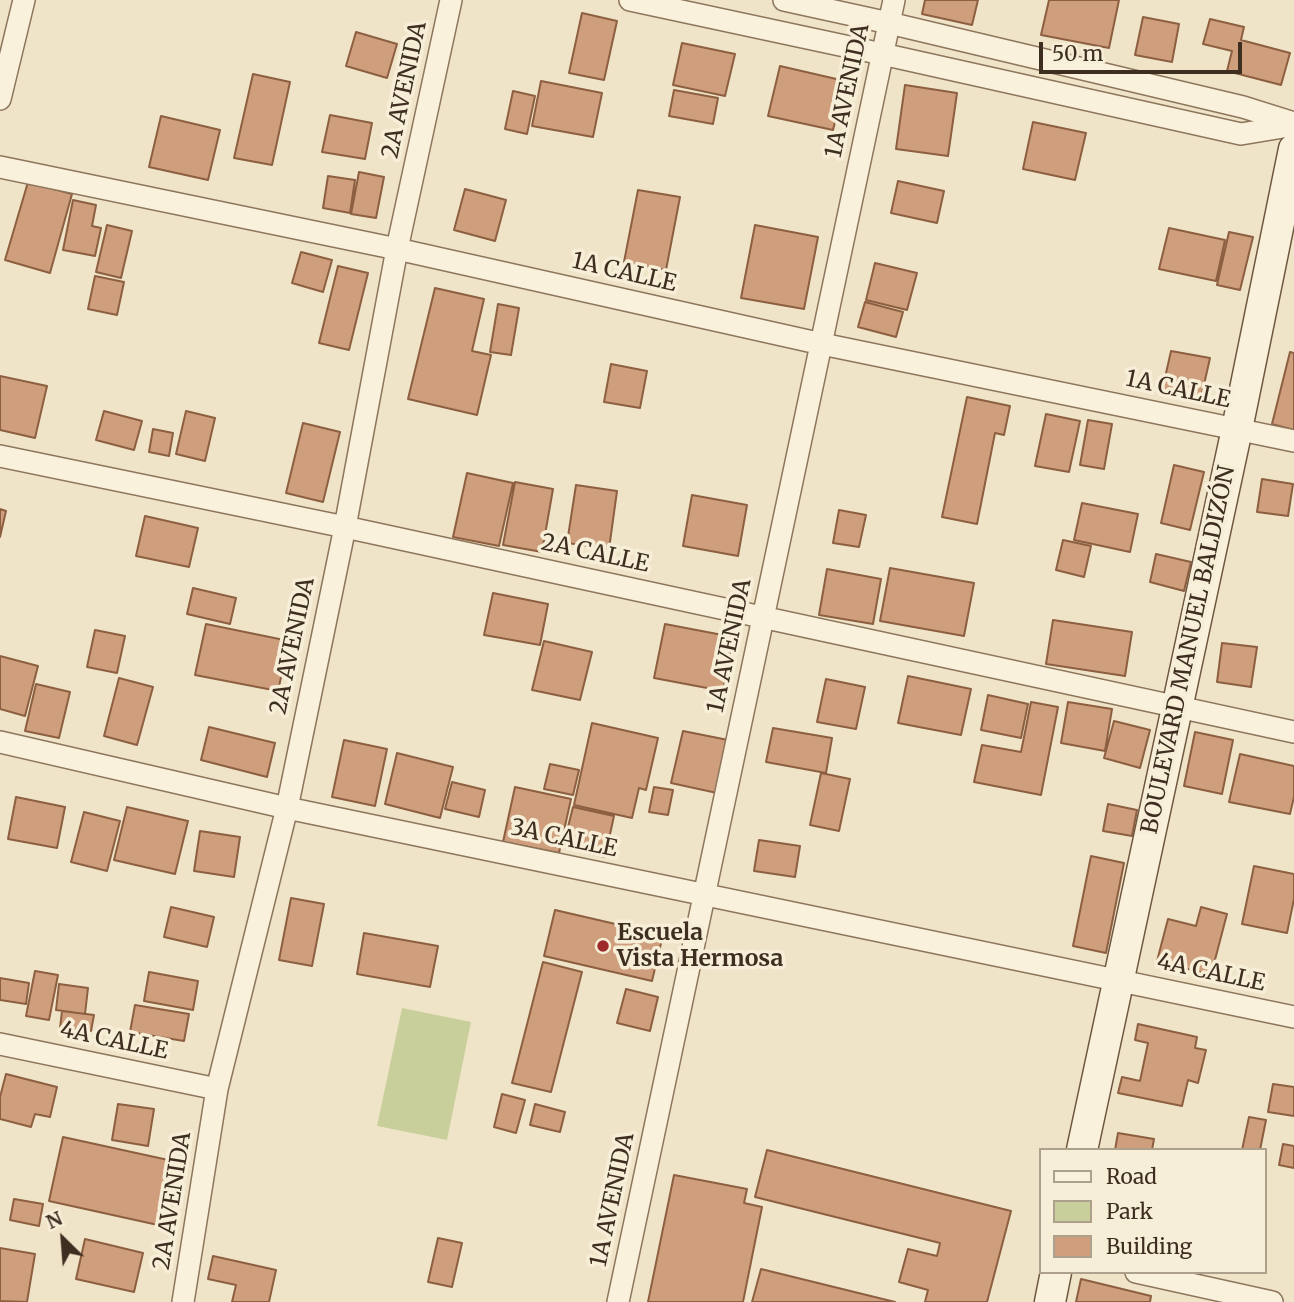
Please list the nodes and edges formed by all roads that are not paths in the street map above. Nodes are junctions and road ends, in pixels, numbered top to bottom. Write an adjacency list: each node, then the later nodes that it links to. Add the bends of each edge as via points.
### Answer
1 (24, 0): 8 (street)
2 (451, 0): 12 (street, 2A AVENIDA)
3 (630, 0): 7 (street)
4 (783, 0): 6 (street)
5 (894, 0): 6 (street, 1A AVENIDA)
6 (889, 23): 7 (street, 1A AVENIDA); 9 (street, via 1243,107)
7 (882, 54): 9 (street, via 1241,134); 13 (street, 1A AVENIDA)
8 (0, 99)
9 (1294, 124)
10 (1294, 149): 14 (main road, BOULEVARD MANUEL BALDIZÓN)
11 (0, 167): 12 (street, 1A CALLE)
12 (397, 249): 13 (street, 1A CALLE); 17 (street, 2A AVENIDA)
13 (822, 344): 14 (street, 1A CALLE); 18 (street, 1A AVENIDA)
14 (1237, 429): 15 (street); 19 (main road, BOULEVARD MANUEL BALDIZÓN)
15 (1294, 441)
16 (0, 456): 17 (street, 2A CALLE)
17 (345, 527): 18 (street, 2A CALLE); 22 (street, 2A AVENIDA)
18 (763, 617): 19 (street, 2A CALLE); 23 (street, 1A AVENIDA)
19 (1177, 708): 20 (street); 24 (main road, BOULEVARD MANUEL BALDIZÓN)
20 (1294, 732)
21 (0, 742): 22 (street, 3A CALLE)
22 (287, 808): 23 (street, 3A CALLE); 27 (street, 2A AVENIDA)
23 (705, 894): 24 (street, 3A CALLE); 32 (street, 1A AVENIDA)
24 (1118, 981): 25 (street, 4A CALLE); 28 (main road, BOULEVARD MANUEL BALDIZÓN)
25 (1294, 1017)
26 (0, 1044): 27 (street, 4A CALLE)
27 (217, 1089): 31 (street, 2A AVENIDA)
28 (1082, 1148)
29 (1056, 1274): 33 (main road)
30 (1145, 1274): 34 (street)
31 (183, 1302)
32 (618, 1302)
33 (1050, 1302)
34 (1272, 1302)

